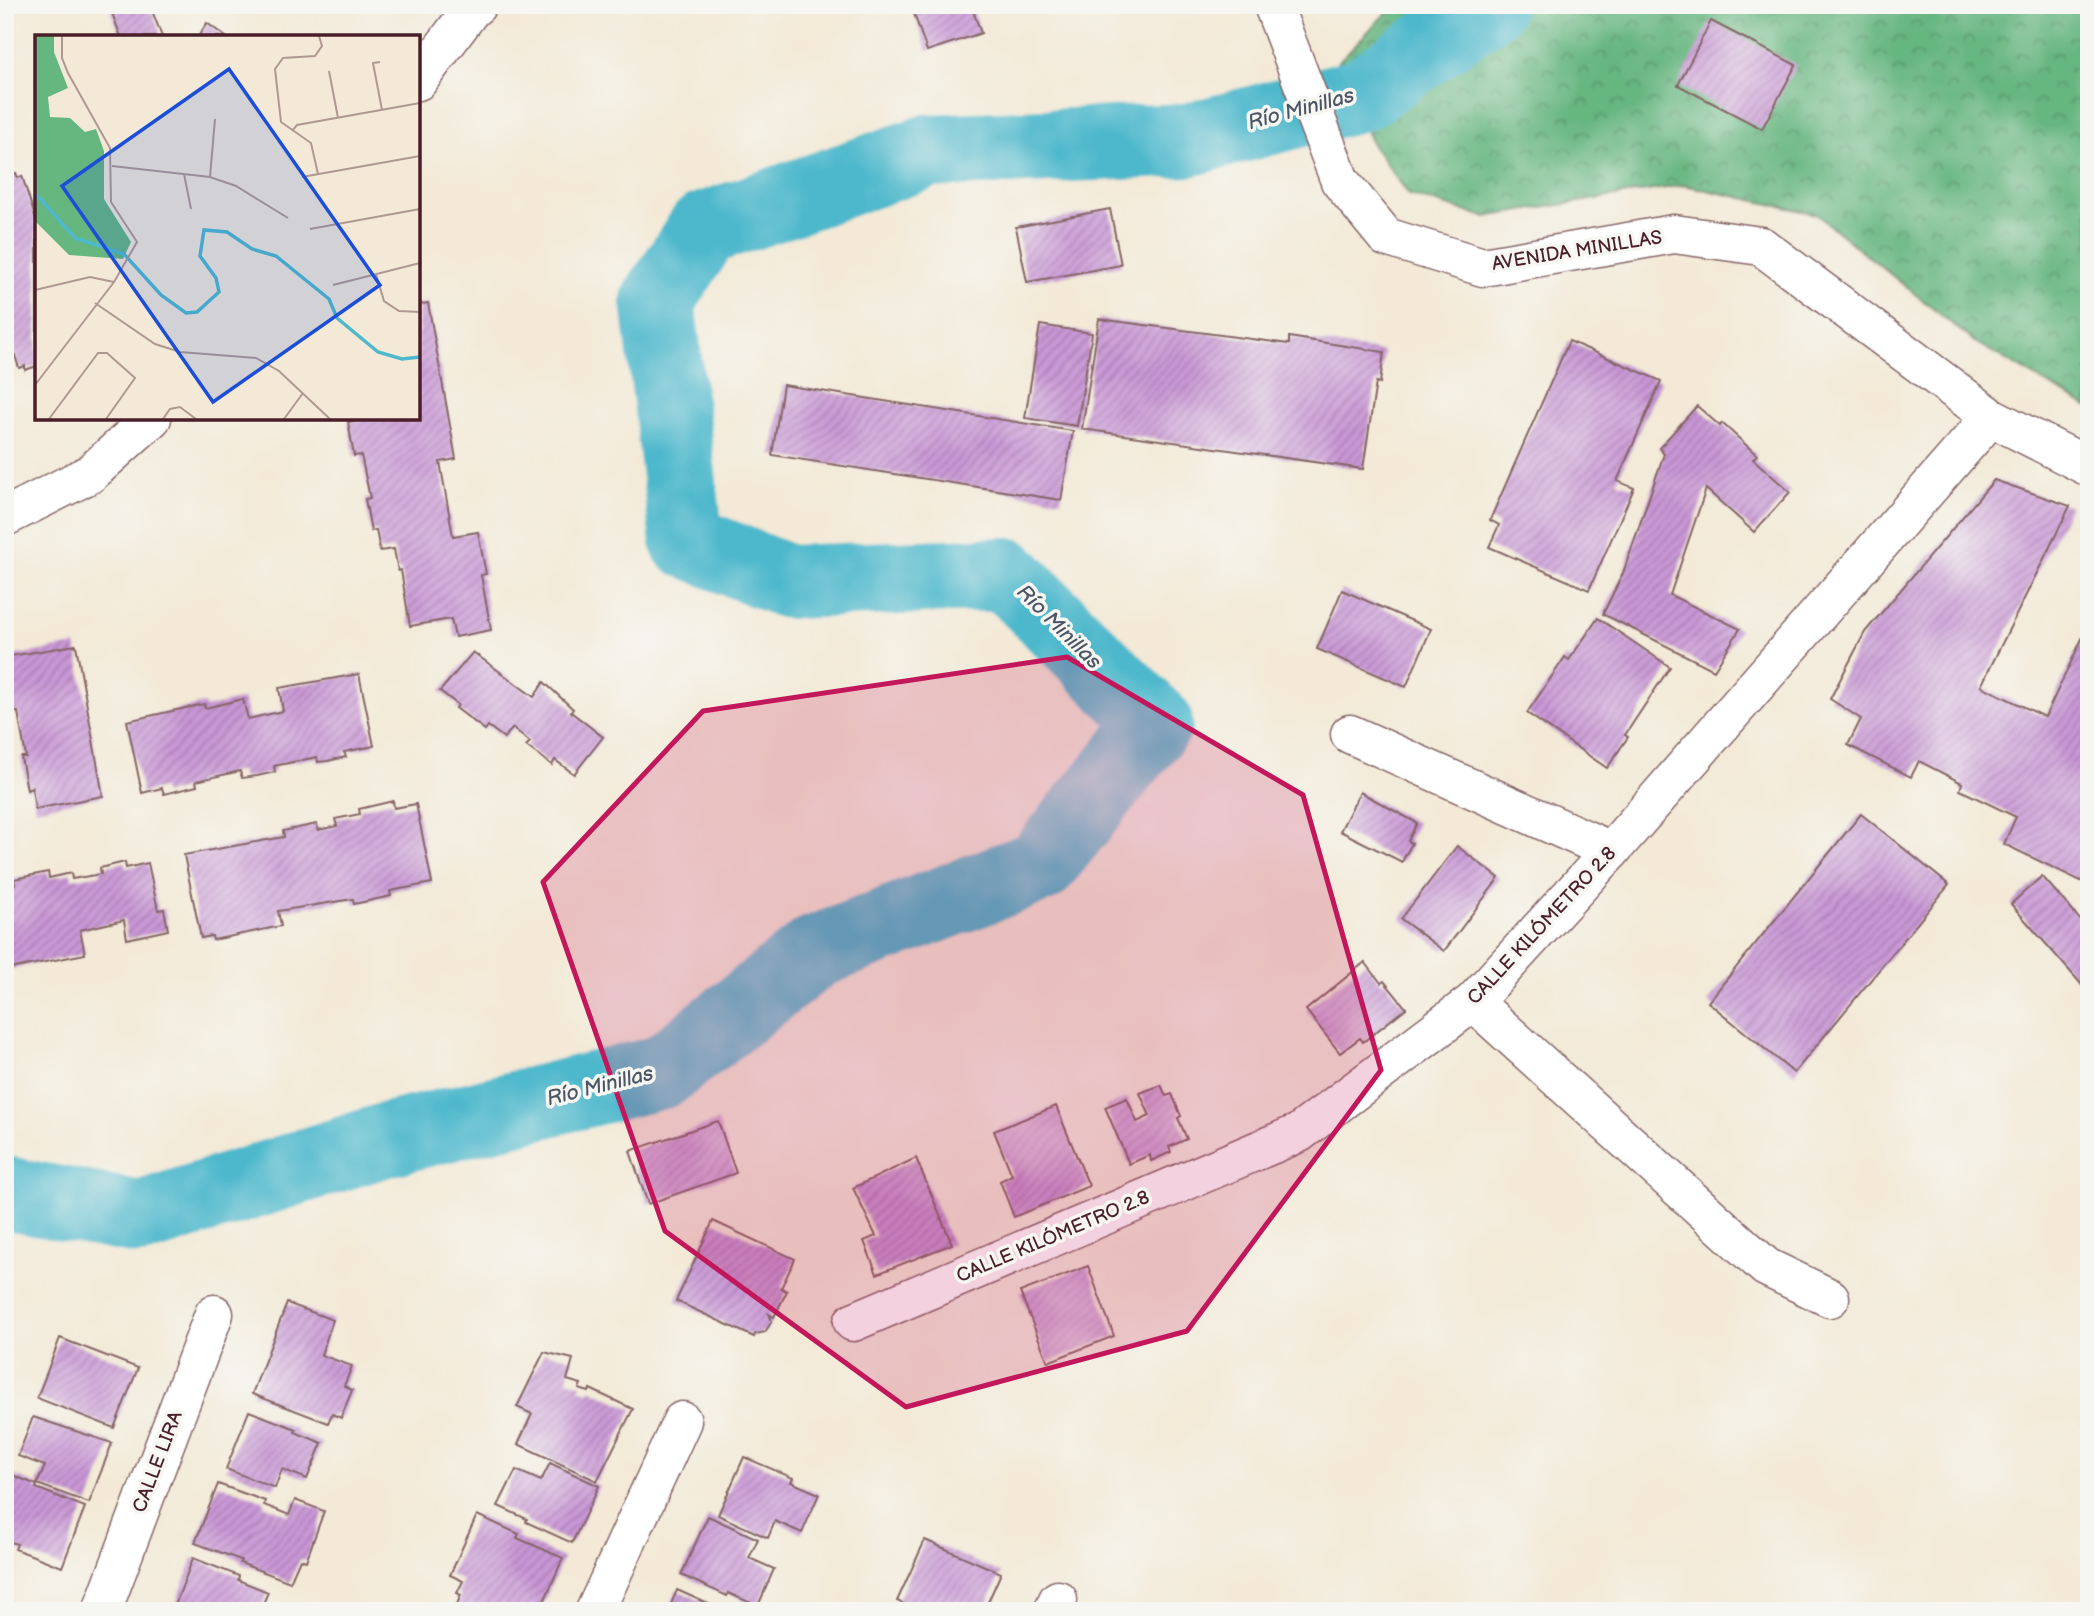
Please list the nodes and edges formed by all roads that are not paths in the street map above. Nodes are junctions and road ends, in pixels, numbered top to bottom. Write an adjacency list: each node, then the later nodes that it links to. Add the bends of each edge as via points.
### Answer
1 (477, 5): 3 (street)
2 (1273, 5): 4 (street, AVENIDA MINILLAS, via 1340,181 1386,237 1483,267 1674,234 1761,246)
3 (420, 78)
4 (1991, 417): 6 (street, AVENIDA MINILLAS); 9 (street, CALLE KILÓMETRO 2.8)
5 (150, 420): 7 (street, via 90,474)
6 (2089, 467)
7 (5, 517)
8 (1350, 734): 9 (street)
9 (1611, 852): 10 (street, CALLE KILÓMETRO 2.8)
10 (1473, 1002): 11 (street, via 1766,1267); 13 (street, CALLE KILÓMETRO 2.8, via 1299,1133)
11 (1830, 1298)
12 (214, 1314): 15 (street, CALLE LIRA)
13 (853, 1322)
14 (682, 1421): 16 (street)
15 (102, 1611)
16 (595, 1611)

